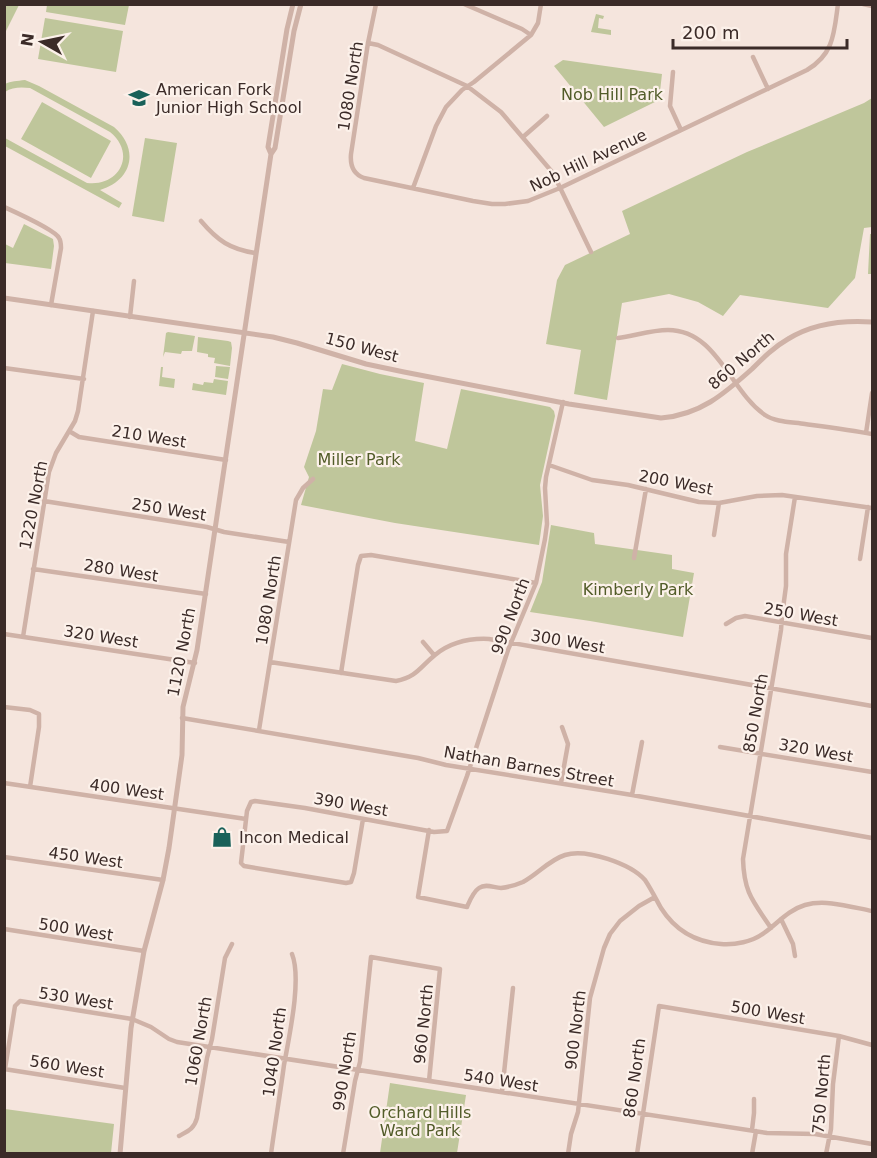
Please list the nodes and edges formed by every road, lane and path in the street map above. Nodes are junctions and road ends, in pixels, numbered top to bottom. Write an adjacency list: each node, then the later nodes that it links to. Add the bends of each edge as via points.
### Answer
1 (293, 4): 18 (street, 1120 North, via 268,147)
2 (301, 4): 18 (street, 1120 North, via 275,148)
3 (376, 4): 10 (street, 1080 North)
4 (464, 4): 9 (street)
5 (541, 4): 9 (street)
6 (838, 4): 14 (street, Nob Hill Avenue, via 827,53 807,70)
7 (863, 4): 8 (street)
8 (873, 6)
9 (531, 36): 13 (street)
10 (368, 43): 13 (street); 19 (street, 1080 North, via 350,161)
11 (753, 57): 14 (street)
12 (672, 72): 16 (street, via 670,105)
13 (467, 86): 17 (street, via 495,107); 20 (street, via 441,115)
14 (768, 89): 16 (street, Nob Hill Avenue)
15 (547, 116): 17 (street)
16 (681, 130): 21 (street, Nob Hill Avenue)
17 (523, 138): 21 (street, via 550,169)
18 (270, 154): 25 (street, 1120 North)
19 (354, 171): 20 (street, Nob Hill Avenue, via 364,178)
20 (413, 188): 21 (street, Nob Hill Avenue, via 504,204 528,201)
21 (560, 188): 24 (street)
22 (4, 207): 28 (street, via 58,236 61,248)
23 (201, 221): 25 (street, via 226,244)
24 (591, 252)
25 (255, 254): 32 (street, 1120 North)
26 (135, 281): 30 (street)
27 (4, 298): 28 (street, 150 West)
28 (51, 305): 29 (street, 150 West)
29 (93, 311): 30 (street, 150 West); 35 (street, 1220 North)
30 (129, 316): 32 (street, 150 West)
31 (873, 322): 36 (street, 860 North, via 822,325 788,339)
32 (244, 333): 38 (street, 150 West, via 285,339 395,371); 43 (street, 1120 North)
33 (618, 338): 36 (street, via 666,330 687,334 705,345)
34 (4, 368): 35 (street)
35 (84, 379): 40 (street, 1220 North, via 78,411)
36 (736, 384): 39 (street, 860 North); 41 (street, via 772,418)
37 (873, 393): 41 (street)
38 (563, 402): 39 (street, 150 West, via 661,418 691,413); 44 (street, 990 North)
39 (710, 403)
40 (69, 431): 43 (street, 210 West, via 79,437); 48 (street, 1220 North, via 52,462)
41 (866, 433): 42 (street)
42 (873, 434)
43 (226, 460): 51 (street, 1120 North)
44 (549, 465): 46 (street, 200 West, via 592,480); 57 (street, 990 North, via 545,488 547,524)
45 (313, 479): 53 (street, 1080 North, via 296,500)
46 (646, 489): 49 (street, 200 West); 54 (street)
47 (795, 496): 49 (street, 200 West, via 767,495); 50 (street, 200 West); 59 (street, 850 North, via 786,554)
48 (44, 501): 51 (street, 250 West); 56 (street, 1220 North)
49 (719, 503): 52 (street)
50 (870, 507): 55 (street)
51 (215, 529): 53 (street, 250 West); 58 (street, 1120 North)
52 (714, 535)
53 (289, 542): 67 (street, 1080 North)
54 (634, 558)
55 (860, 559)
56 (33, 568): 58 (street, 280 West); 62 (street, 1220 North)
57 (536, 583): 65 (street, 990 North); 69 (street, via 361,556)
58 (206, 594): 68 (street, 1120 North)
59 (782, 623): 60 (street, 250 West, via 745,616); 63 (street, 250 West); 70 (street, 850 North)
60 (726, 624)
61 (4, 634): 62 (street, 320 West)
62 (23, 637): 68 (street, 320 West)
63 (873, 638)
64 (423, 642): 66 (street)
65 (511, 643): 66 (street, 300 West, via 471,639); 70 (street, 300 West); 79 (street, 990 North)
66 (434, 655): 69 (street, 300 West, via 412,676 396,681)
67 (270, 662): 69 (street, 300 West); 75 (street, 1080 North)
68 (195, 663): 73 (street, 1120 North)
69 (341, 673)
70 (771, 689): 71 (street, 300 West); 78 (street, 850 North)
71 (873, 706)
72 (4, 707): 83 (street, via 39,714)
73 (182, 718): 75 (street, Nathan Barnes Street); 85 (street, 1120 North)
74 (562, 727): 82 (street, via 568,744)
75 (259, 730): 79 (street, Nathan Barnes Street)
76 (642, 742): 84 (street)
77 (720, 747): 78 (street, 320 West)
78 (760, 753): 80 (street, 320 West); 86 (street, 850 North)
79 (470, 768): 82 (street, Nathan Barnes Street); 90 (street, 990 North)
80 (873, 772)
81 (4, 783): 83 (street, 400 West)
82 (561, 783): 84 (street, Nathan Barnes Street)
83 (30, 787): 85 (street, 400 West)
84 (632, 795): 86 (street, Nathan Barnes Street)
85 (175, 808): 87 (street, 400 West); 93 (street, 1120 North)
86 (750, 817): 91 (street, Nathan Barnes Street); 97 (street, 850 North, via 744,880 750,897)
87 (246, 819): 88 (street, 390 West, via 251,802 260,801); 88 (street, via 241,863 244,866 342,883 351,882 354,873)
88 (363, 819): 89 (street, 390 West)
89 (429, 830): 90 (street, 390 West); 94 (street, via 418,897 467,906 480,887 516,885 559,858 578,853 600,856 631,870 643,878)
90 (447, 831)
91 (873, 838)
92 (4, 857): 93 (street, 450 West)
93 (163, 880): 100 (street, 1120 North)
94 (655, 897): 97 (street, via 675,926 703,941 742,942); 117 (street, 900 North, via 620,921 604,948 590,998)
95 (873, 911): 96 (street, via 815,903 793,910)
96 (781, 919): 97 (street); 102 (street)
97 (771, 928)
98 (4, 929): 100 (street, 500 West)
99 (232, 944): 109 (street, 1060 North, via 225,958)
100 (144, 951): 106 (street, 1120 North)
101 (292, 954): 110 (street, 1040 North, via 296,972)
102 (795, 956)
103 (440, 969): 112 (street, 990 North, via 371,957); 113 (street, 960 North)
104 (513, 988): 115 (street)
105 (659, 1006): 107 (street, 500 West); 118 (street, 860 North)
106 (132, 1019): 109 (street, 540 West, via 169,1039); 111 (street, 530 West, via 20,1001 13,1015); 114 (street, 1120 North)
107 (839, 1036): 108 (street, 500 West); 121 (street, 750 North)
108 (873, 1045)
109 (210, 1047): 110 (street, 540 West); 120 (street, 1060 North, via 195,1125)
110 (286, 1058): 112 (street, 540 West); 124 (street, 1040 North)
111 (5, 1069): 114 (street, 560 West)
112 (358, 1069): 113 (street, 540 West); 125 (street, 990 North)
113 (429, 1081): 115 (street, 540 West)
114 (125, 1088): 123 (street, 1120 North)
115 (502, 1092): 117 (street, 540 West)
116 (754, 1099): 119 (street)
117 (579, 1104): 118 (street, 540 West); 126 (street, 900 North)
118 (643, 1113): 119 (street, 540 West); 127 (street, 860 North)
119 (754, 1131): 121 (street, 540 West); 128 (street)
120 (179, 1136)
121 (829, 1136): 122 (street, 540 West); 129 (street, 750 North)
122 (873, 1144)
123 (120, 1154)
124 (271, 1154)
125 (343, 1154)
126 (568, 1154)
127 (637, 1154)
128 (752, 1154)
129 (826, 1154)

